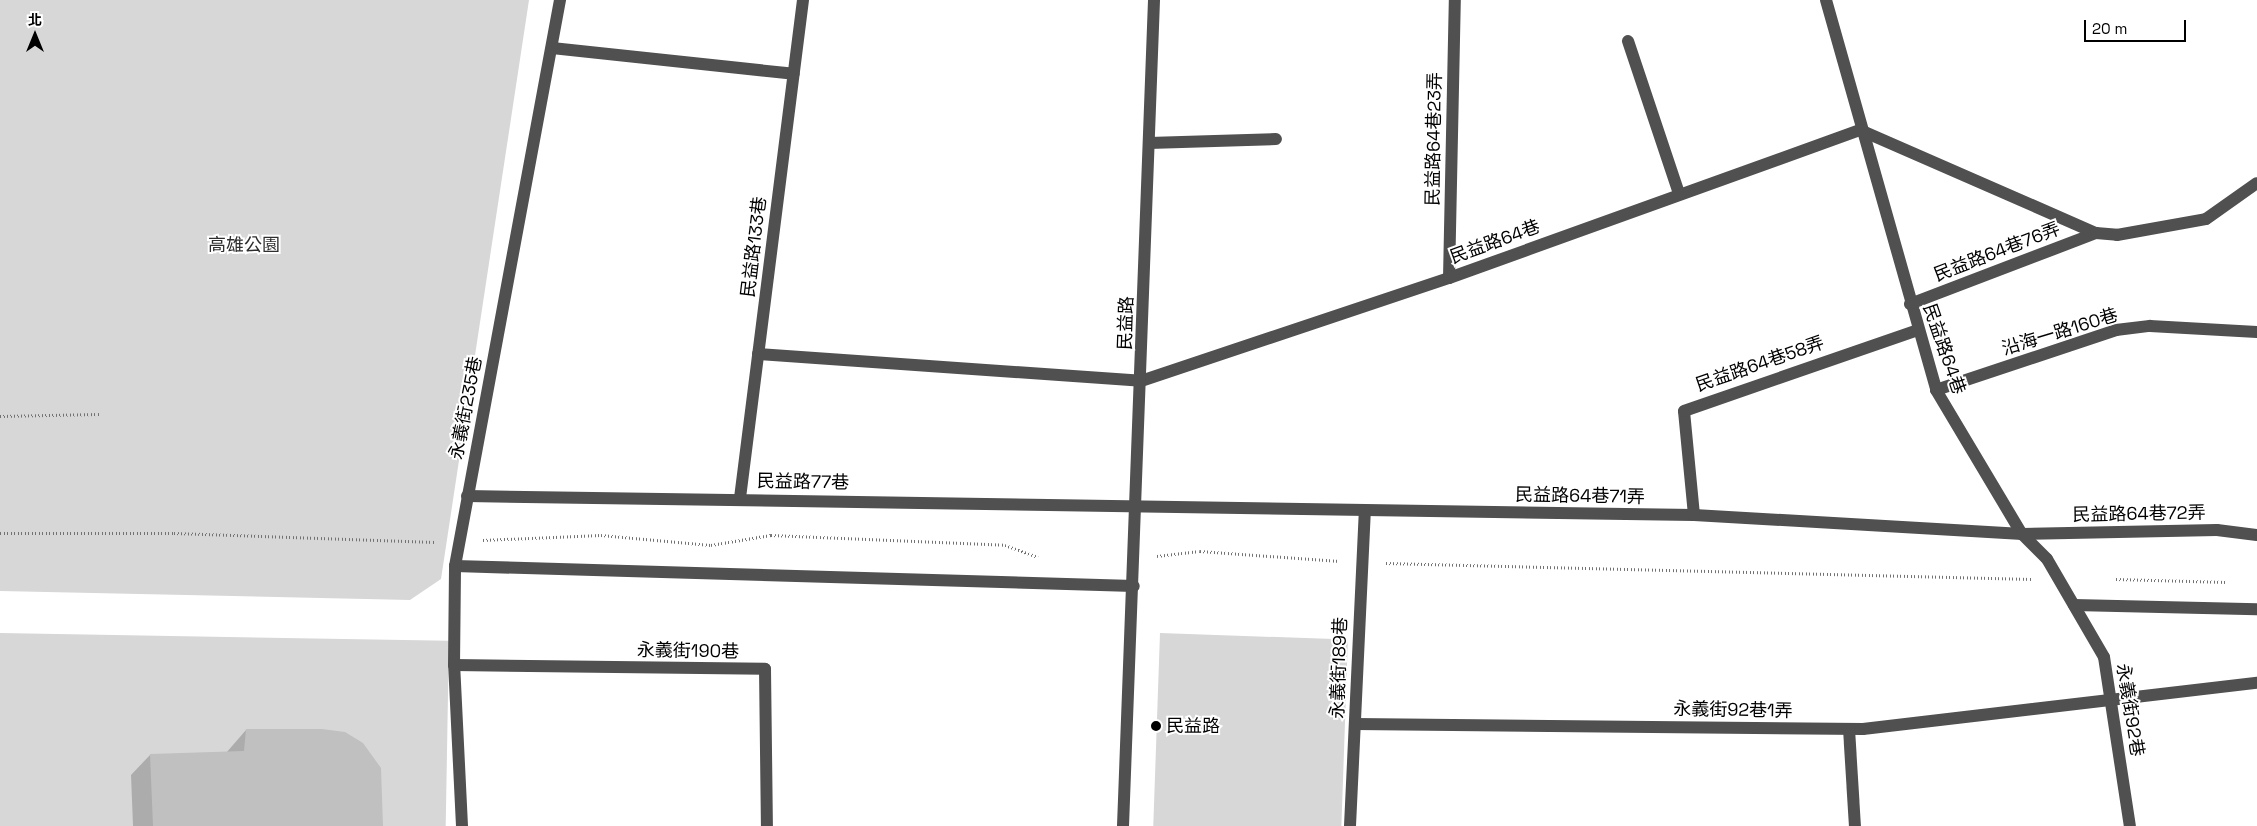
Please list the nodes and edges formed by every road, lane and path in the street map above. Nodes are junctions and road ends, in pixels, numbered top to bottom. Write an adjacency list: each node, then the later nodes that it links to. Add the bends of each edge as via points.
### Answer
1 (560, 0): 7 (street, 永義街235巷)
2 (804, 0): 8 (street, 民益路133巷)
3 (1154, 0): 11 (street, 民益路)
4 (1455, 0): 15 (street, 民益路64巷23弄)
5 (1826, 0): 9 (street)
6 (1628, 41): 13 (street)
7 (552, 48): 8 (street); 24 (street, 永義街235巷)
8 (794, 74): 19 (street, 民益路133巷)
9 (1860, 130): 13 (street, 民益路64巷); 14 (street); 16 (street, 民益路64巷)
10 (1276, 139): 11 (street)
11 (1149, 143): 20 (street, 民益路)
12 (2257, 183): 14 (street, via 2206,219 2118,235)
13 (1679, 193): 15 (street, 民益路64巷)
14 (2096, 233): 16 (street, 民益路64巷76弄)
15 (1448, 278): 20 (street, 民益路64巷)
16 (1910, 304): 17 (street, 民益路64巷)
17 (1918, 330): 21 (street, 民益路64巷); 28 (street, 民益路64巷58弄, via 1684,411)
18 (2257, 332): 21 (street, 沿海一路160巷, via 2150,326 2116,330)
19 (758, 354): 20 (street); 25 (street, 民益路133巷)
20 (1141, 381): 26 (street, 民益路)
21 (1936, 390): 29 (street, 民益路64巷)
22 (99, 414): 23 (path)
23 (0, 416)
24 (467, 496): 25 (street, 民益路77巷); 31 (street, 永義街235巷)
25 (740, 498): 26 (street, 民益路77巷)
26 (1137, 508): 27 (street, 民益路64巷71弄); 33 (street, 民益路)
27 (1365, 511): 28 (street, 民益路64巷71弄); 39 (street, 永義街189巷)
28 (1694, 515): 29 (street, 民益路64巷71弄)
29 (2022, 534): 30 (street, 民益路64巷72弄, via 2217,530); 32 (street, 民益路64巷, via 2047,559)
30 (2257, 535)
31 (456, 566): 33 (street); 36 (street, 永義街235巷)
32 (2059, 581): 34 (street, 永義街92巷)
33 (1134, 586): 43 (street, 民益路)
34 (2074, 605): 35 (street); 38 (street, 永義街92巷, via 2104,657)
35 (2257, 609)
36 (454, 665): 41 (street, 永義街235巷); 42 (street, 永義街190巷, via 765,669)
37 (2257, 683): 38 (street, 永義街92巷1弄)
38 (2111, 704): 40 (street, 永義街92巷1弄); 46 (street, 永義街92巷)
39 (1355, 724): 40 (street, 永義街92巷1弄); 44 (street, 永義街189巷)
40 (1849, 729): 45 (street)
41 (462, 826)
42 (767, 826)
43 (1123, 826)
44 (1350, 826)
45 (1855, 826)
46 (2130, 826)

